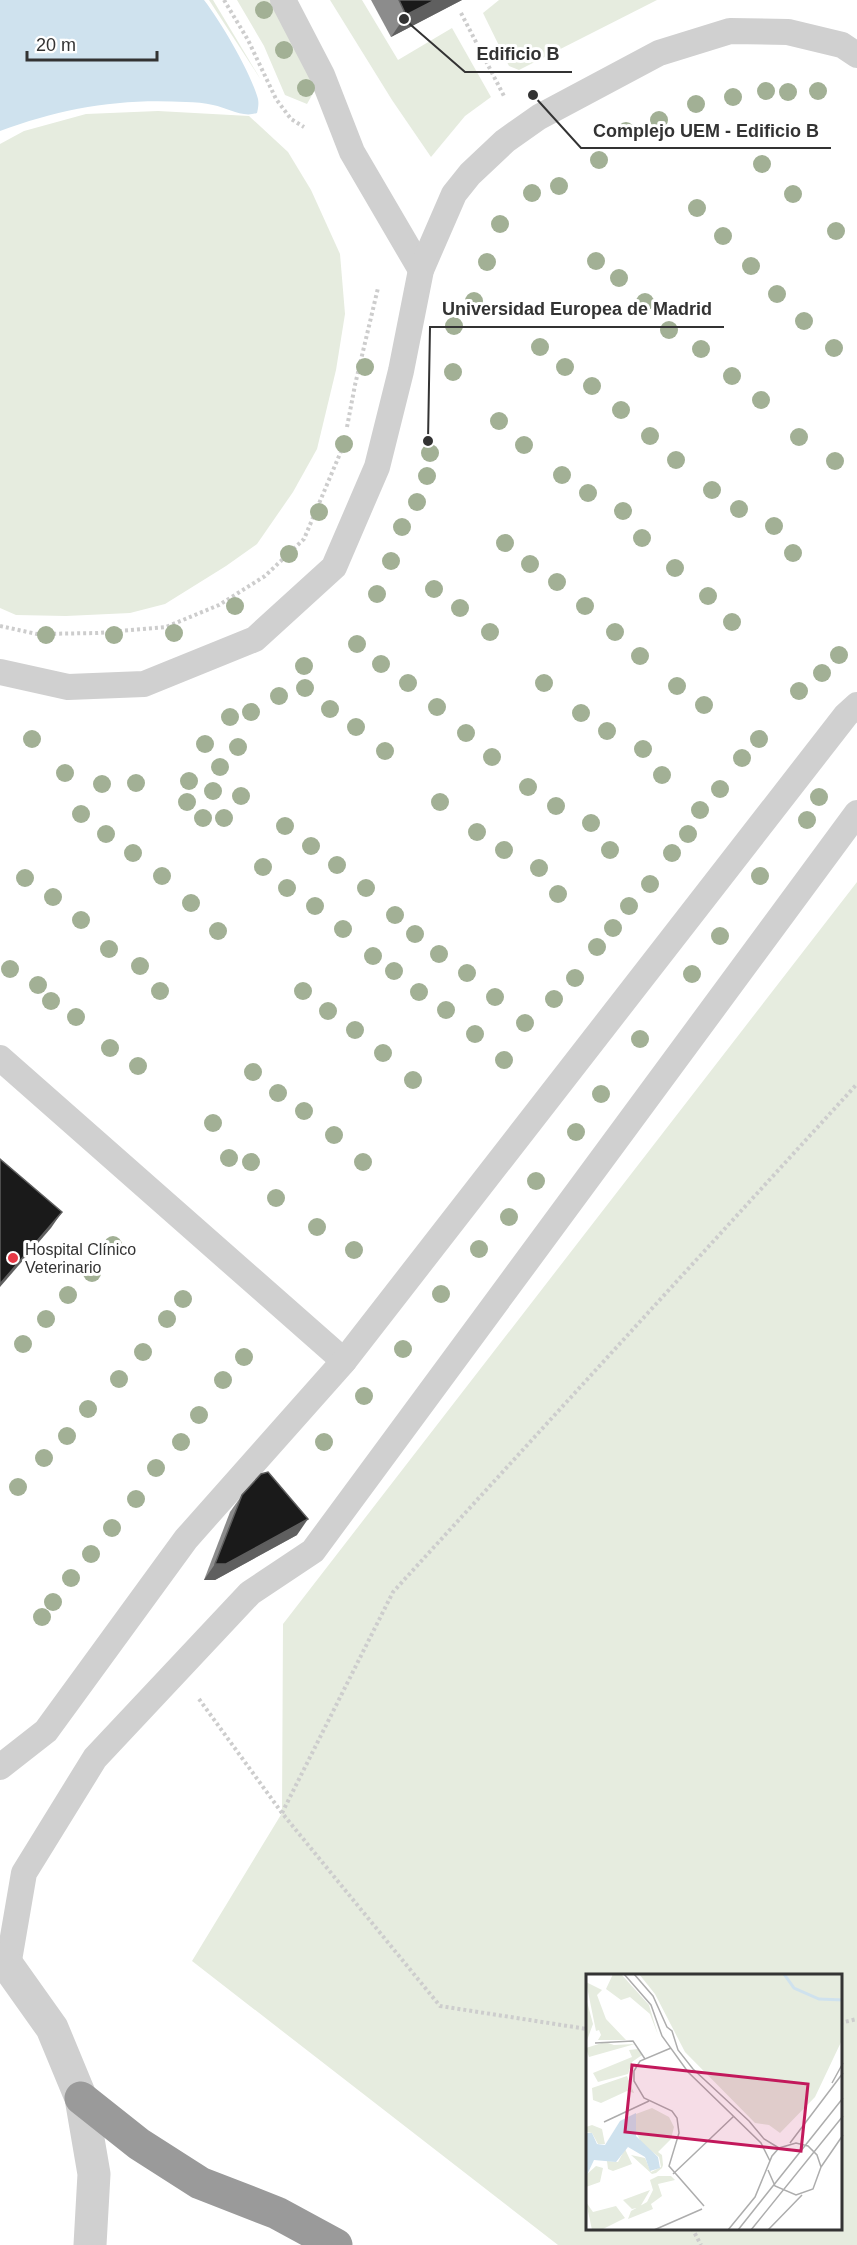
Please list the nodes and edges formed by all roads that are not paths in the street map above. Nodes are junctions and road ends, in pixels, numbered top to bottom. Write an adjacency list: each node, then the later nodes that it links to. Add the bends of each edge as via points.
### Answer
1 (284, 0): 3 (lane, via 322,75 352,152)
2 (857, 55): 3 (lane, via 842,45 788,32 730,31 658,53 539,117 505,141 454,194)
3 (421, 270): 4 (lane, via 377,467 334,567 255,639 144,684 68,687)
4 (0, 672)
5 (857, 705): 8 (lane)
6 (857, 813): 10 (lane, via 313,1551 250,1593 95,1758 24,1873)
7 (0, 1058): 8 (lane)
8 (344, 1360): 9 (lane, via 186,1539 45,1731)
9 (0, 1767)
10 (4, 1963): 11 (street, via 52,2028)
11 (81, 2098): 12 (street, via 94,2174); 13 (highway, via 139,2145 200,2184 277,2213)
12 (90, 2245)
13 (336, 2245)

